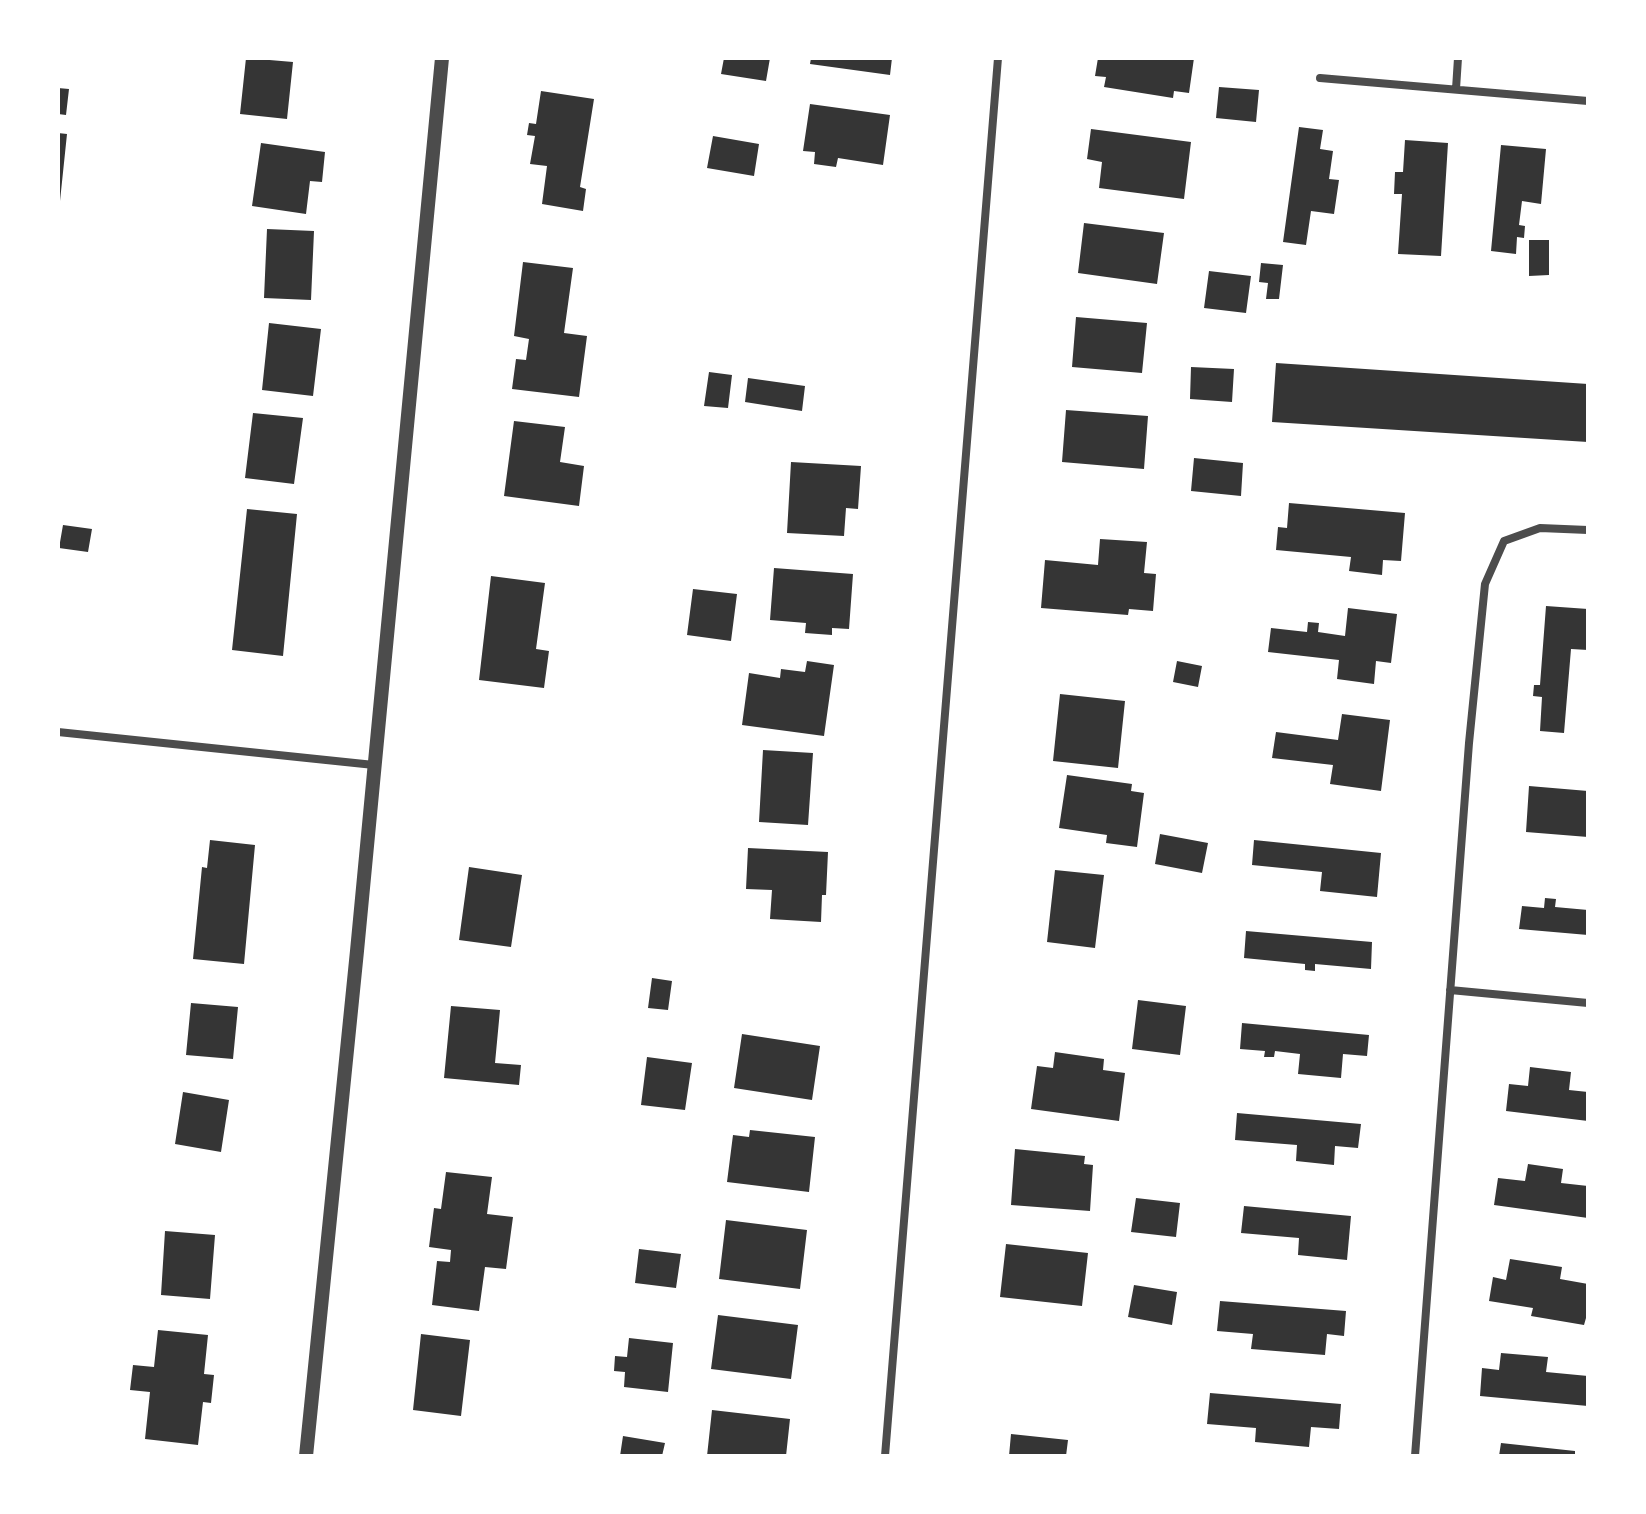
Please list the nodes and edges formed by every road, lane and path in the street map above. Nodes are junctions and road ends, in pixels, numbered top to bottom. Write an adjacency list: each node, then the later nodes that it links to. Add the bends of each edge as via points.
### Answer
1 (442, 58): 9 (street)
2 (998, 58): 13 (street)
3 (1458, 58): 5 (street)
4 (1320, 78): 5 (street)
5 (1456, 89): 6 (street)
6 (1588, 101)
7 (1588, 530): 10 (street, via 1540,528 1504,541 1485,584)
8 (58, 732): 9 (street)
9 (374, 765): 12 (street)
10 (1450, 990): 11 (street); 14 (street)
11 (1588, 1003)
12 (306, 1456)
13 (885, 1456)
14 (1415, 1456)

